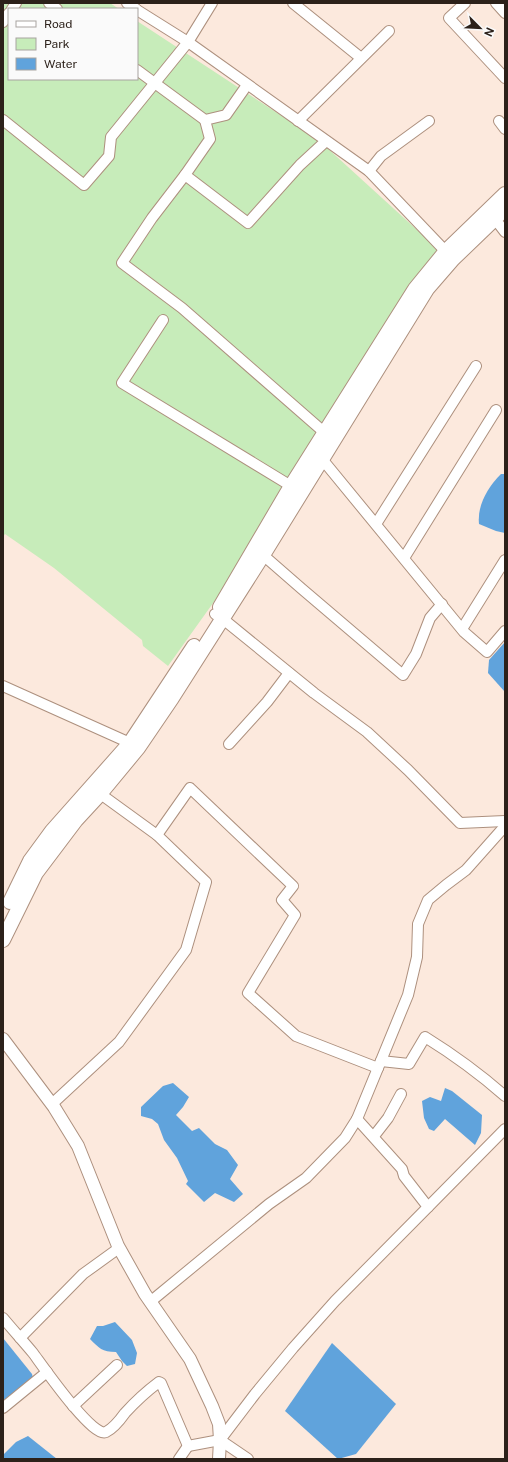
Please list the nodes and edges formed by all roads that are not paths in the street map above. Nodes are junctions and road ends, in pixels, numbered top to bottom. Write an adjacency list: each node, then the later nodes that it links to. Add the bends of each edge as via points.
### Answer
1 (212, 3): 8 (street)
2 (293, 3): 9 (street)
3 (465, 3): 11 (street, via 449,18)
4 (496, 3): 6 (street)
5 (138, 9): 8 (street)
6 (505, 13)
7 (389, 31): 9 (street)
8 (188, 42): 12 (street); 13 (street)
9 (362, 58): 16 (street)
10 (138, 71): 12 (street)
11 (505, 78)
12 (155, 84): 14 (street, via 111,137 109,156 84,185); 15 (street)
13 (248, 85): 15 (street, via 226,115); 16 (street)
14 (3, 120)
15 (205, 120): 20 (street, via 210,138)
16 (298, 121): 18 (street)
17 (429, 121): 19 (street, via 381,156)
18 (326, 141): 19 (street); 20 (street, via 300,165 248,223)
19 (369, 171): 24 (street)
20 (185, 175): 28 (street, via 122,263 182,308)
21 (505, 194): 22 (highway)
22 (496, 213): 23 (street); 24 (highway)
23 (505, 232)
24 (450, 255): 28 (highway, via 415,289); 29 (highway)
25 (163, 320): 30 (street, via 122,383)
26 (476, 366): 31 (street)
27 (496, 410): 33 (street)
28 (325, 433): 30 (highway)
29 (322, 459): 30 (highway); 31 (street)
30 (296, 489): 32 (highway); 37 (highway)
31 (376, 524): 33 (street)
32 (263, 555): 36 (street, via 403,674 416,654 430,618); 37 (highway)
33 (404, 558): 36 (street)
34 (505, 560): 35 (street)
35 (502, 572): 38 (street)
36 (442, 604): 38 (street)
37 (219, 616): 40 (street); 43 (highway)
38 (462, 629): 39 (street, via 487,652)
39 (505, 632)
40 (289, 673): 42 (street, via 267,702); 45 (street, via 367,732 460,824)
41 (3, 686): 43 (street)
42 (228, 744)
43 (134, 746): 44 (highway)
44 (96, 791): 47 (street); 48 (highway, via 52,831 30,861); 49 (highway, via 36,873)
45 (505, 821)
46 (505, 826): 51 (street, via 466,870 428,900 418,924 417,956 408,995)
47 (157, 835): 51 (street, via 190,788 293,886 282,900 295,915 248,993 296,1036); 54 (street, via 206,882 186,950 119,1042)
48 (3, 917)
49 (3, 940)
50 (3, 1039): 54 (main road)
51 (380, 1064): 53 (street, via 409,1064 426,1037 451,1053); 55 (street)
52 (401, 1094): 57 (street, via 388,1118)
53 (505, 1096)
54 (52, 1104): 59 (main road, via 78,1146)
55 (357, 1119): 57 (street); 60 (street, via 345,1138 306,1178 269,1204)
56 (505, 1129): 58 (street)
57 (374, 1136): 58 (street, via 402,1169 404,1176)
58 (428, 1206): 67 (street, via 293,1348)
59 (119, 1248): 60 (main road); 62 (street, via 83,1274)
60 (150, 1302): 67 (main road, via 190,1359 219,1424)
61 (5, 1325): 62 (street)
62 (20, 1338): 64 (street)
63 (117, 1365): 65 (street)
64 (47, 1372): 65 (street); 66 (street)
65 (73, 1406): 68 (street, via 96,1430 105,1433 159,1382)
66 (3, 1408)
67 (220, 1440): 68 (street); 70 (main road); 71 (street)
68 (188, 1446): 69 (street)
69 (179, 1459)
70 (219, 1459)
71 (248, 1459)

